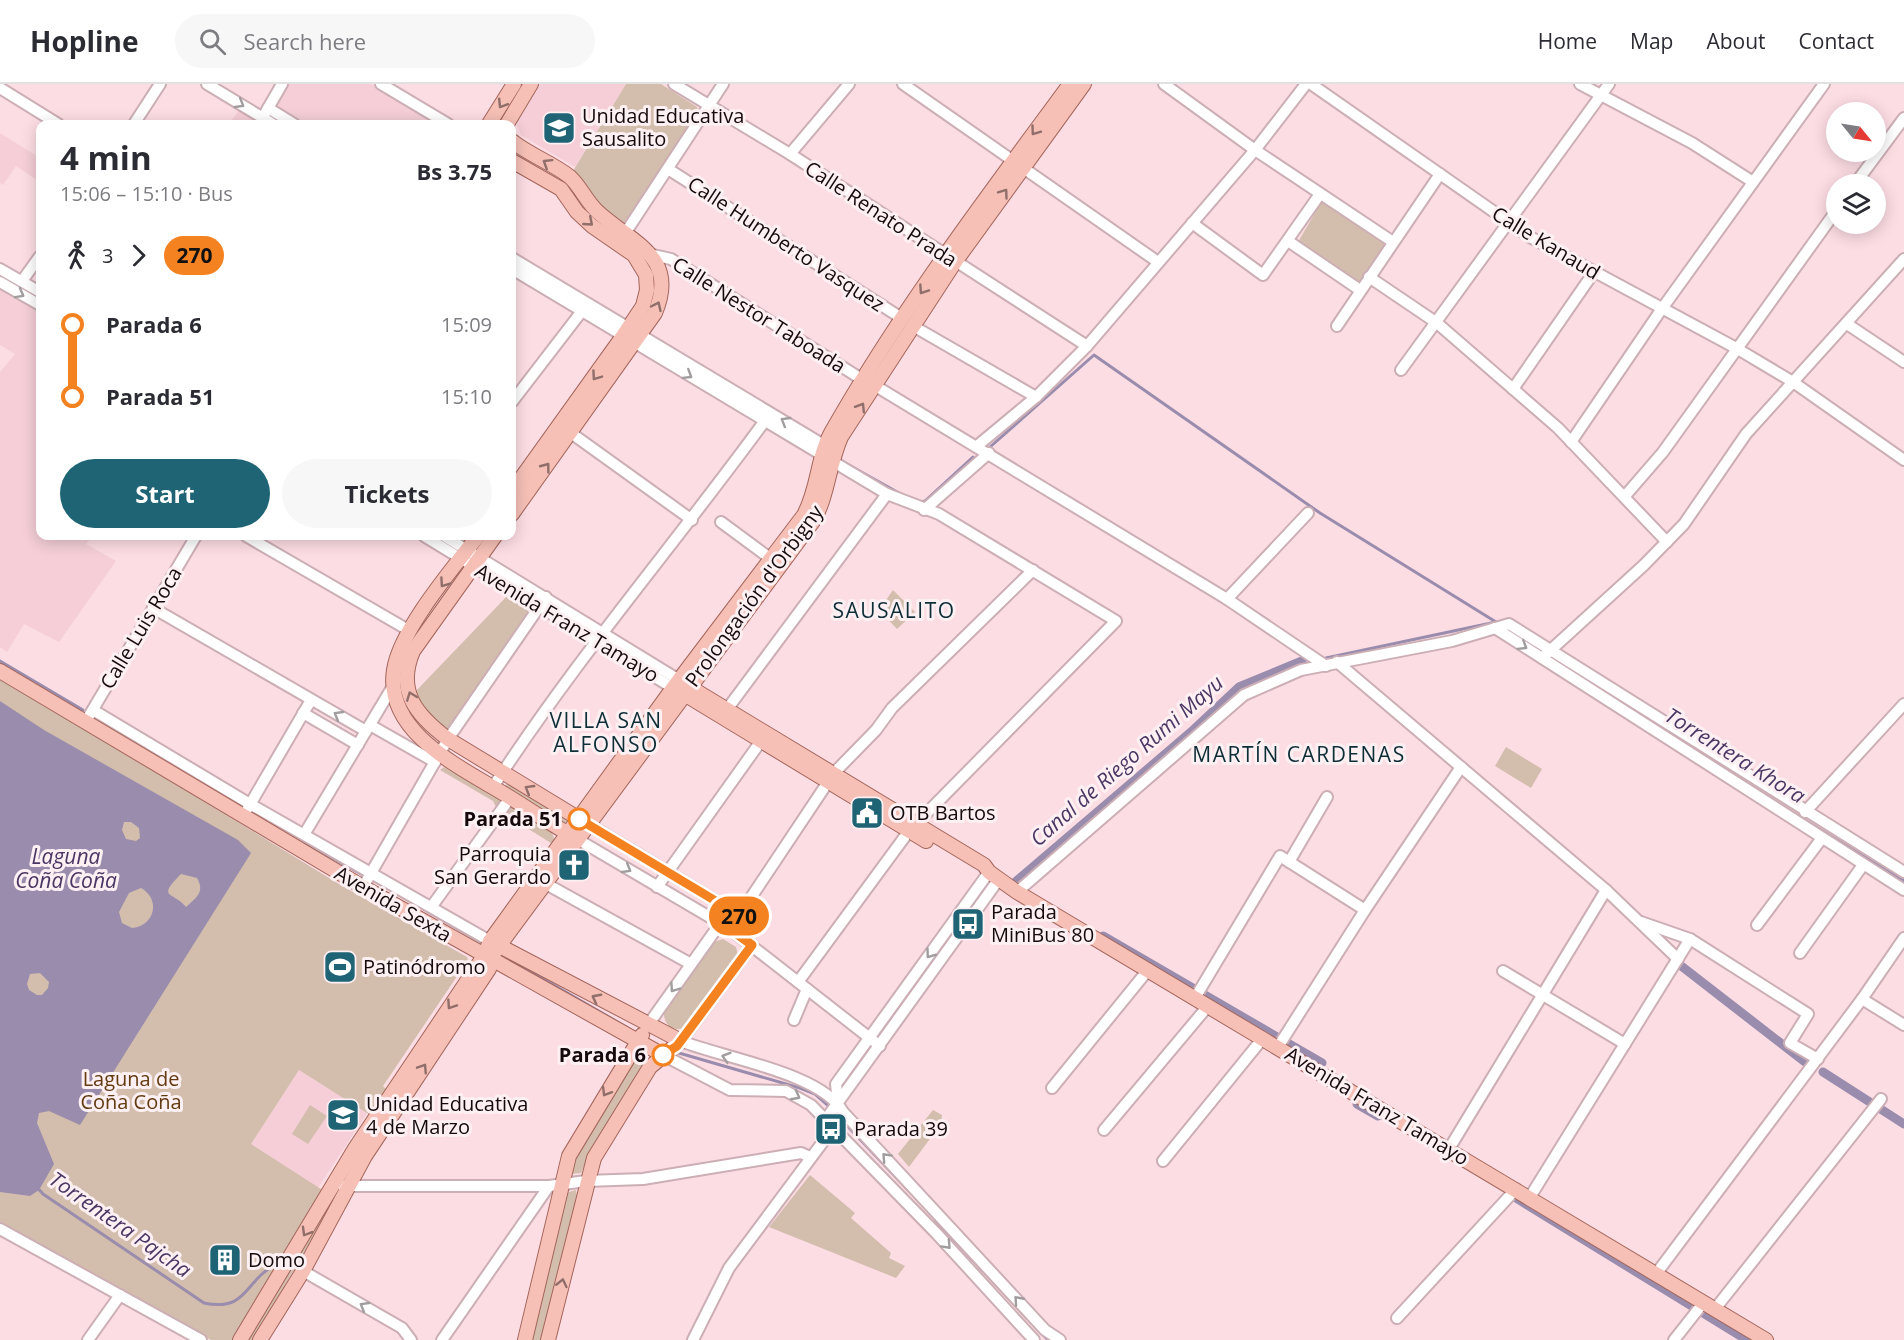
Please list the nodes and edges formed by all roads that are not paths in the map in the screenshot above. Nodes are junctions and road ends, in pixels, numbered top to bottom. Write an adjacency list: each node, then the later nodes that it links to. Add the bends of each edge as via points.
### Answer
1 (160, 84): 25 (street)
2 (207, 84): 22 (street, one-way to 22)
3 (282, 84): 22 (street)
4 (381, 84): 28 (street)
5 (514, 84): 29 (main road, one-way to 29)
6 (531, 84): 30 (main road)
7 (674, 84): 21 (street, Calle Renato Prada)
8 (723, 84): 21 (street)
9 (849, 84): 33 (street)
10 (903, 84): 35 (street)
11 (1070, 84): 35 (main road, Prolongación d'Orbigny, one-way to 35)
12 (1084, 84): 35 (main road, Prolongación d'Orbigny)
13 (1164, 84): 32 (street)
14 (1306, 84): 32 (street)
15 (1311, 84): 37 (street, Calle Kanaud)
16 (1580, 84): 20 (street)
17 (1609, 84): 20 (street)
18 (1824, 84): 39 (street)
19 (0, 88): 24 (street)
20 (1600, 97): 39 (street, via 1692,143); 42 (street)
21 (709, 106): 33 (street, Calle Renato Prada); 36 (street)
22 (265, 113): 26 (street); 27 (street)
23 (1904, 118): 38 (street)
24 (52, 120)
25 (137, 120)
26 (270, 120)
27 (283, 120)
28 (441, 120)
29 (492, 120)
30 (509, 120)
31 (516, 144): 44 (main road, one-way to 31, via 600,215 571,178)
32 (1255, 150): 40 (street); 41 (street)
33 (790, 154): 48 (street, Calle Renato Prada)
34 (516, 163): 68 (main road, one-way to 68, via 561,189 576,212 634,255 646,274 647,290)
35 (1017, 165): 48 (main road, Prolongación d'Orbigny); 52 (street)
36 (668, 169): 44 (street); 64 (street, Calle Humberto Vasquez)
37 (1440, 174): 42 (street, Calle Kanaud); 46 (street)
38 (1862, 174)
39 (1753, 182): 62 (street)
40 (1320, 194): 45 (street); 46 (street)
41 (1192, 223): 45 (street, via 1263,275); 52 (street)
42 (1510, 223): 55 (street, Calle Kanaud); 65 (street)
43 (1826, 225): 70 (street)
44 (626, 232): 47 (main road)
45 (1288, 241): 60 (street)
46 (1393, 242): 56 (street)
47 (653, 255): 68 (main road, one-way to 47, via 655,312 661,298 661,280); 73 (street, Calle Nestor Taboada, via 671,259)
48 (950, 259): 64 (main road, Prolongación d'Orbigny); 69 (street, Calle Renato Prada)
49 (1904, 259): 66 (street)
50 (516, 261): 68 (street)
51 (36, 262): 57 (street)
52 (1158, 262): 69 (street)
53 (0, 269): 57 (street)
54 (516, 271): 63 (street)
55 (1594, 272): 62 (street, Calle Kanaud); 75 (street)
56 (1369, 277): 60 (street); 65 (street)
57 (22, 281): 59 (street)
58 (0, 282): 61 (street, one-way to 61)
59 (36, 290)
60 (1360, 290): 67 (street)
61 (36, 303)
62 (1661, 309): 70 (street, Calle Kanaud); 80 (street)
63 (582, 311): 68 (street); 76 (street)
64 (908, 323): 73 (main road, Prolongación d'Orbigny); 77 (street, Calle Humberto Vasquez)
65 (1437, 323): 72 (street); 75 (street)
66 (1847, 324): 71 (street); 74 (street)
67 (1336, 326)
68 (631, 335): 78 (street, one-way to 78); 79 (main road); 83 (street, one-way to 68); 85 (main road, one-way to 85)
69 (1087, 346): 77 (street)
70 (1736, 348): 74 (street, Calle Kanaud); 87 (street, via 1663,452)
71 (1904, 362)
72 (1401, 370)
73 (869, 382): 81 (street, Calle Nestor Taboada, via 969,445); 83 (main road, Prolongación d'Orbigny)
74 (1793, 382): 84 (street, Calle Kanaud); 99 (street, via 1746,434 1684,524)
75 (1513, 389): 80 (street)
76 (516, 397)
77 (1036, 397): 81 (street)
78 (764, 422): 83 (street); 91 (street)
79 (572, 433): 88 (main road, one-way to 79); 91 (street)
80 (1571, 441): 87 (street)
81 (977, 446): 82 (street, Calle Nestor Taboada)
82 (989, 453): 89 (street); 103 (street, Calle Nestor Taboada)
83 (829, 454): 86 (street); 101 (main road, Prolongación d'Orbigny, via 809,505); 113 (main road, Prolongación d'Orbigny, via 825,494 814,520)
84 (1904, 460)
85 (516, 486)
86 (887, 494): 89 (street); 116 (street)
87 (1625, 496): 99 (street)
88 (516, 509)
89 (924, 510): 102 (street, via 939,514)
90 (1308, 513): 103 (street)
91 (692, 520): 107 (street)
92 (721, 522): 101 (street)
93 (194, 540): 105 (street, Calle Luis Roca)
94 (253, 540): 106 (street)
95 (432, 540): 100 (street, Avenida Franz Tamayo)
96 (449, 540): 100 (street, Avenida Franz Tamayo)
97 (477, 540): 100 (main road)
98 (490, 540): 100 (main road)
99 (1667, 542): 108 (street)
100 (470, 558): 104 (street, Avenida Franz Tamayo); 106 (main road, one-way to 106); 120 (main road, one-way to 100, via 417,710 409,696 406,672 421,637)
101 (771, 559): 113 (main road, Prolongación d'Orbigny)
102 (1033, 570): 126 (street, via 892,708); 133 (street, via 1116,621)
103 (1227, 599): 110 (street, Calle Nestor Taboada)
104 (544, 601): 107 (street, Avenida Franz Tamayo); 120 (street)
105 (153, 608): 114 (street); 118 (street, Calle Luis Roca)
106 (410, 631): 112 (main road, via 394,668)
107 (601, 637): 113 (street, Avenida Franz Tamayo); 125 (street)
108 (1546, 653): 109 (street, via 1495,628 1452,641); 131 (street); 136 (street)
109 (1337, 662): 110 (street); 124 (street)
110 (1326, 666): 147 (street, via 1300,670 1244,695)
111 (0, 670): 118 (main road, Avenida Sexta)
112 (393, 686): 119 (street); 123 (main road, via 400,710)
113 (681, 687): 116 (main road, Avenida Franz Tamayo); 121 (main road, Avenida Franz Tamayo); 132 (main road, Prolongación d'Orbigny)
114 (311, 700): 117 (street); 119 (street, one-way to 114)
115 (1904, 704): 131 (street)
116 (728, 708): 126 (main road, Avenida Franz Tamayo)
117 (303, 713): 122 (street); 130 (street)
118 (89, 715): 130 (main road, Avenida Sexta)
119 (368, 728): 122 (street); 123 (street)
120 (448, 739): 123 (street); 125 (main road)
121 (760, 741): 126 (main road, Avenida Franz Tamayo); 140 (street)
122 (358, 745): 134 (street)
123 (437, 758): 127 (main road); 142 (street)
124 (1461, 767): 146 (street); 149 (street)
125 (502, 773): 127 (street); 132 (main road, one-way to 125)
126 (832, 777): 133 (main road, Avenida Franz Tamayo); 150 (street)
127 (493, 787): 129 (main road)
128 (1327, 797): 137 (street)
129 (510, 798): 135 (main road); 148 (street)
130 (247, 810): 134 (street, Avenida Sexta); 142 (main road, Avenida Sexta)
131 (1805, 812): 139 (street)
132 (583, 822): 135 (main road, Prolongación d'Orbigny); 140 (street)
133 (913, 828): 141 (main road, Avenida Franz Tamayo, via 981,872); 163 (street)
134 (305, 833): 142 (street, Avenida Sexta)
135 (573, 836): 143 (main road, Prolongación d'Orbigny); 144 (street, one-way to 144)
136 (1822, 838): 138 (street); 152 (street)
137 (1289, 862): 149 (street); 165 (street, via 1280,856)
138 (1863, 865): 145 (street); 158 (street)
139 (1904, 872)
140 (666, 873): 144 (street); 150 (street)
141 (994, 875): 147 (main road, Avenida Franz Tamayo); 171 (street, one-way to 171); 174 (street)
142 (368, 878): 148 (street, Avenida Sexta); 157 (main road, Avenida Sexta)
143 (540, 881): 157 (main road, Prolongación d'Orbigny); 160 (street)
144 (657, 887): 153 (street)
145 (1904, 890)
146 (1606, 891): 151 (street); 164 (street)
147 (1017, 892): 161 (main road, Avenida Franz Tamayo)
148 (432, 906): 157 (street, Avenida Sexta)
149 (1365, 910): 175 (street)
150 (734, 912): 153 (street)
151 (1638, 921): 155 (street); 159 (street)
152 (1757, 925)
153 (725, 926): 156 (street); 160 (street)
154 (1904, 938): 166 (street)
155 (1689, 939): 159 (street); 177 (street, via 1808,1014 1790,1043)
156 (752, 945): 163 (street); 176 (street)
157 (491, 949): 170 (main road, Avenida Sexta, one-way to 157); 170 (main road, Avenida Sexta); 186 (main road, Prolongación d'Orbigny)
158 (1800, 953)
159 (1678, 959): 173 (street)
160 (691, 964): 170 (street, one-way to 170)
161 (1148, 970): 165 (main road, Avenida Franz Tamayo); 178 (street)
162 (1503, 971): 164 (street)
163 (803, 986): 168 (street); 171 (street)
164 (1543, 995): 173 (street); 182 (street)
165 (1195, 998): 167 (main road, Avenida Franz Tamayo)
166 (1862, 999): 169 (street); 177 (street)
167 (1208, 1006): 172 (main road, Avenida Franz Tamayo); 181 (street)
168 (794, 1020)
169 (1904, 1025)
170 (643, 1034): 176 (main road, Avenida Sexta); 176 (main road, Avenida Sexta); 187 (main road, one-way to 187)
171 (870, 1038): 174 (street); 180 (street, via 836,1084)
172 (1263, 1038): 175 (main road, Avenida Franz Tamayo); 184 (street)
173 (1625, 1044): 189 (street)
174 (880, 1046): 180 (street)
175 (1278, 1047): 182 (main road, Avenida Franz Tamayo)
176 (673, 1048): 180 (street, Avenida Sexta, one-way to 180, via 730,1090 786,1091); 180 (street, Avenida Sexta, one-way to 176, via 814,1084); 185 (main road, via 650,1067 594,1158)
177 (1818, 1059): 193 (street)
178 (1052, 1088)
179 (1881, 1098): 195 (street)
180 (833, 1113): 183 (street); 190 (street, Avenida Sexta); 190 (street, Avenida Sexta, one-way to 180, via 843,1112)
181 (1104, 1130)
182 (1449, 1149): 188 (main road, Avenida Franz Tamayo)
183 (810, 1157): 185 (street, via 801,1154 643,1179); 205 (street, via 729,1268)
184 (1162, 1161)
185 (586, 1181): 187 (street); 204 (main road, one-way to 185)
186 (341, 1185): 187 (street); 192 (main road); 199 (main road, one-way to 199)
187 (555, 1185): 202 (street); 203 (main road)
188 (1516, 1189): 189 (main road, Avenida Franz Tamayo); 196 (street)
189 (1530, 1197): 193 (main road, Avenida Franz Tamayo)
190 (934, 1217): 206 (street, Avenida Sexta, one-way to 206); 207 (street, Avenida Sexta, one-way to 190)
191 (0, 1229): 194 (street)
192 (303, 1271): 200 (main road); 201 (street, one-way to 192, via 402,1328)
193 (1656, 1274): 195 (main road, Avenida Franz Tamayo)
194 (120, 1295): 197 (street); 198 (street)
195 (1710, 1305): 208 (street); 209 (main road, Avenida Franz Tamayo)
196 (1397, 1318)
197 (88, 1340)
198 (201, 1340)
199 (240, 1340)
200 (260, 1340)
201 (411, 1340)
202 (442, 1340)
203 (525, 1340)
204 (548, 1340)
205 (693, 1340)
206 (1034, 1340)
207 (1060, 1340)
208 (1674, 1340)
209 (1766, 1340)

